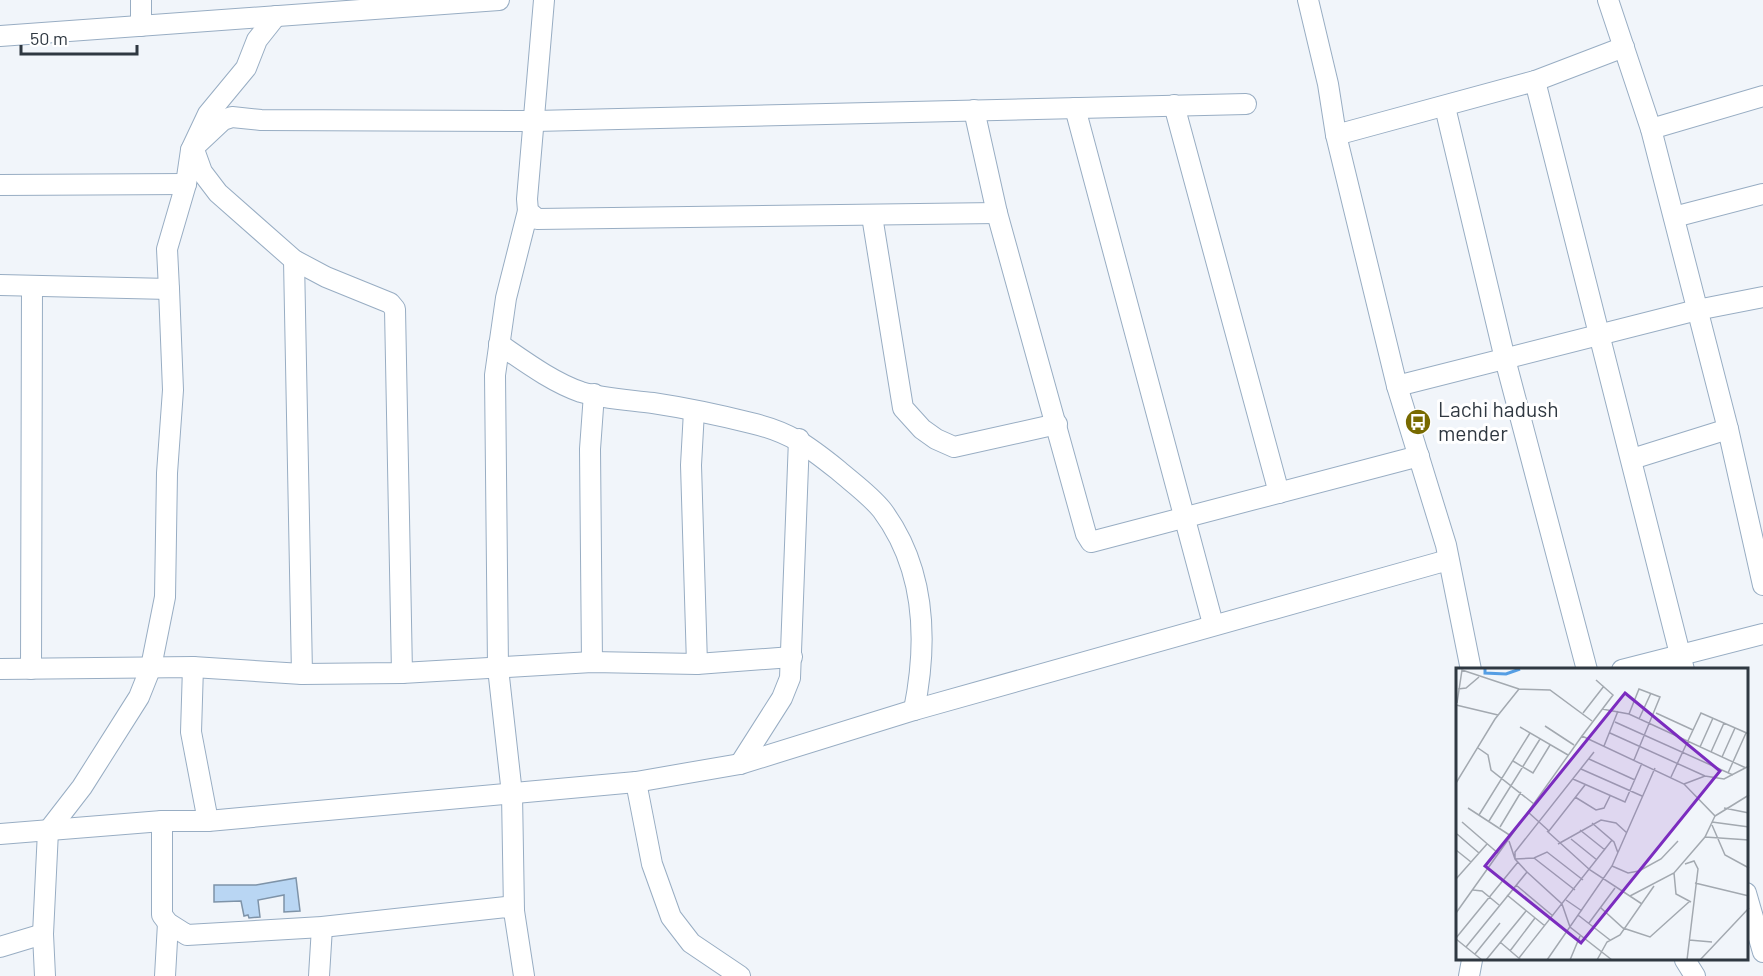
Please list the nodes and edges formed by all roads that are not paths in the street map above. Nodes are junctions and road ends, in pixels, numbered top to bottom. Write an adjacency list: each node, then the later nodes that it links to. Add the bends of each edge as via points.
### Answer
1 (141, 0): 8 (street)
2 (500, 0): 6 (street)
3 (544, 0): 20 (street)
4 (1308, 0): 22 (street)
5 (1608, 0): 10 (street)
6 (317, 6): 7 (street)
7 (276, 16): 8 (street); 11 (street, via 257,40)
8 (141, 26): 9 (street)
9 (0, 36)
10 (1624, 47): 12 (street); 21 (street)
11 (246, 68): 19 (street, via 241,91); 23 (street, via 208,114)
12 (1535, 81): 16 (street); 37 (street)
13 (1763, 96): 21 (street)
14 (1246, 104): 15 (street)
15 (1174, 105): 17 (street); 48 (street)
16 (1445, 107): 22 (street); 39 (street)
17 (1075, 108): 18 (street); 49 (street)
18 (974, 110): 20 (street); 28 (street)
19 (226, 119): 20 (street); 23 (street)
20 (535, 121): 27 (street)
21 (1651, 129): 30 (street)
22 (1336, 135): 40 (street)
23 (192, 148): 24 (street); 31 (street, via 202,172 218,193)
24 (186, 184): 25 (street); 34 (street, via 167,249)
25 (0, 185)
26 (1763, 194): 30 (street)
27 (528, 211): 29 (street, via 537,219); 38 (street)
28 (997, 213): 29 (street); 43 (street)
29 (872, 216): 43 (street, via 903,408 936,440 954,447)
30 (1674, 217): 36 (street)
31 (294, 260): 66 (street, via 390,303 397,316); 67 (street)
32 (0, 285): 33 (street)
33 (32, 287): 34 (street); 65 (street)
34 (169, 290): 58 (street, via 174,390 167,463 165,597)
35 (1763, 297): 36 (street)
36 (1697, 310): 37 (street); 44 (street)
37 (1598, 336): 39 (street); 47 (street)
38 (499, 344): 41 (street, via 539,370 581,392); 60 (street, via 495,375)
39 (1505, 359): 40 (street); 62 (street)
40 (1397, 386): 46 (street)
41 (594, 394): 42 (street); 55 (street, via 590,449)
42 (694, 411): 45 (street, via 754,423); 57 (street, via 691,465)
43 (1057, 423): 49 (street, via 1091,542)
44 (1728, 429): 47 (street); 51 (street)
45 (799, 439): 54 (street); 68 (street, via 880,508 906,553 918,594 924,636)
46 (1419, 456): 48 (street); 50 (street)
47 (1632, 459): 56 (street)
48 (1279, 493): 49 (street)
49 (1187, 518): 52 (street)
50 (1448, 560): 52 (street); 61 (street)
51 (1763, 585)
52 (1213, 624): 68 (street)
53 (1763, 634): 56 (street)
54 (792, 657): 57 (street); 69 (street, via 790,678 782,698)
55 (592, 662): 57 (street); 60 (street)
56 (1682, 662): 63 (street)
57 (698, 664)
58 (151, 667): 59 (street); 65 (street); 74 (street, via 126,720)
59 (193, 667): 67 (street); 73 (street, via 191,732)
60 (498, 668): 66 (street); 71 (street)
61 (1472, 668)
62 (1586, 668)
63 (1637, 668)
64 (0, 669): 65 (street)
65 (31, 669)
66 (402, 673): 67 (street)
67 (302, 674)
68 (914, 710): 69 (street)
69 (740, 764): 70 (street)
70 (636, 782): 71 (street); 89 (street, via 652,864 671,917 691,943)
71 (512, 794): 73 (street); 77 (street)
72 (162, 820): 73 (street); 74 (street); 78 (street, via 162,915)
73 (208, 820)
74 (48, 831): 75 (street); 80 (street)
75 (0, 834)
76 (1748, 900): 82 (street)
77 (514, 910): 79 (street, via 506,907); 88 (street)
78 (168, 923): 79 (street, via 187,935 210,936); 86 (street)
79 (322, 927): 87 (street)
80 (43, 934): 81 (street); 85 (street)
81 (0, 947)
82 (1763, 952)
83 (1472, 961): 90 (street)
84 (1686, 961): 91 (street)
85 (45, 976)
86 (165, 976)
87 (319, 976)
88 (524, 976)
89 (740, 976)
90 (1469, 976)
91 (1695, 976)

